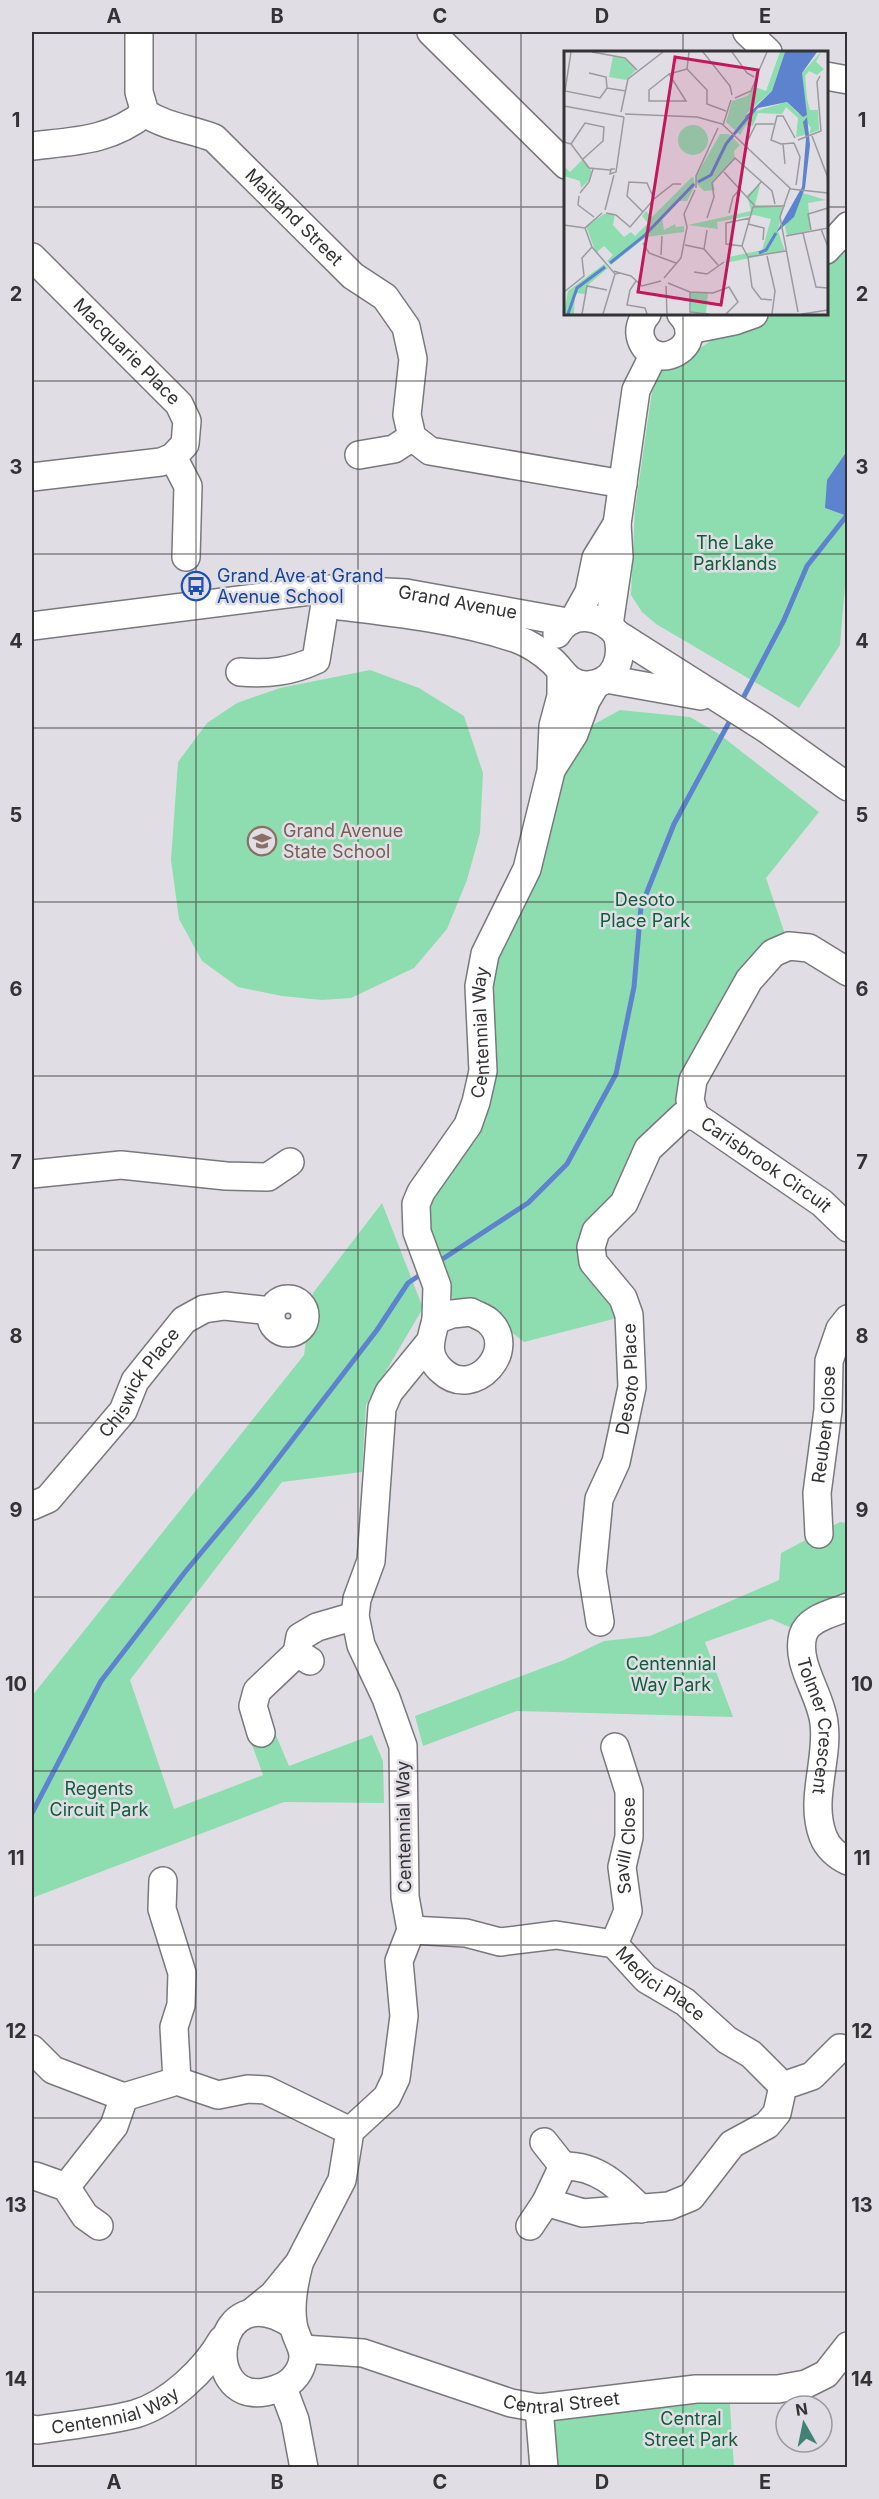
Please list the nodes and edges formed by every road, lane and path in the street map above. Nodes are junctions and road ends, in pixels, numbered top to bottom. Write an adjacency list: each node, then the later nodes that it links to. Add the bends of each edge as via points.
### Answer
1 (139, 32): 7 (street, via 139,92)
2 (431, 32): 9 (street)
3 (747, 32): 4 (street)
4 (767, 51)
5 (828, 76): 6 (street)
6 (848, 80)
7 (145, 113): 8 (street, via 105,137); 17 (street, Maitland Street, via 161,123 214,138 353,276 385,297 406,327 413,359 407,415)
8 (32, 146)
9 (564, 163)
10 (848, 226): 11 (street)
11 (828, 248)
12 (32, 257): 19 (street, Macquarie Place, via 179,404 187,421 186,444)
13 (646, 315): 16 (street, via 640,335 642,343)
14 (751, 315): 15 (street, via 734,321)
15 (685, 322): 16 (street, via 688,338 678,351 663,356)
16 (654, 354): 21 (street, via 636,390)
17 (412, 437): 18 (street, via 394,449); 21 (street, via 430,451)
18 (359, 455)
19 (173, 457): 20 (street, via 161,462); 23 (street, via 188,486)
20 (32, 477)
21 (623, 484): 22 (street)
22 (617, 524): 26 (street, via 596,558 589,591); 28 (street, via 619,557)
23 (186, 557)
24 (240, 600): 25 (street, Grand Avenue); 26 (street, Grand Avenue, via 326,589 406,593); 27 (street, Grand Avenue)
25 (325, 604): 29 (street, Grand Avenue, via 389,612 518,640 536,649); 30 (street, via 316,660 286,672)
26 (571, 620): 28 (street, Grand Avenue, via 592,617); 29 (street, via 554,640 552,652)
27 (32, 626)
28 (613, 629): 31 (street, via 620,659 615,670); 32 (street, Grand Avenue)
29 (558, 669): 31 (street, Grand Avenue, via 577,684); 33 (street, Centennial Way, via 561,696 553,726)
30 (240, 672)
31 (601, 682): 32 (street, Grand Avenue); 33 (street, Centennial Way, via 586,701 574,734)
32 (717, 699): 34 (street, Grand Avenue)
33 (551, 771): 40 (street, Centennial Way, via 527,868 485,954 479,986 483,1071 476,1102 468,1125 416,1204 417,1232)
34 (848, 787)
35 (848, 972): 36 (street, Carisbrook Circuit, via 809,948 789,946 773,953 749,980 693,1080 690,1100)
36 (695, 1116): 39 (street, Carisbrook Circuit, via 822,1203); 51 (street, Desoto Place, via 683,1116 648,1149 624,1203 596,1231 591,1246 592,1262 623,1298 629,1315 633,1387 616,1462 599,1498 591,1572)
37 (290, 1162): 38 (street, via 268,1177 121,1165)
38 (32, 1174)
39 (848, 1228)
40 (434, 1281): 42 (street); 44 (street, Centennial Way)
41 (271, 1311): 47 (street, Chiswick Place, via 225,1306 204,1309 184,1320 135,1381 123,1411 48,1499)
42 (471, 1312): 44 (street, via 452,1314); 46 (street, via 488,1321 498,1338 496,1361 483,1376 468,1381)
43 (848, 1319): 48 (street, Reuben Close, via 840,1329 829,1361 828,1410 817,1493)
44 (433, 1332): 45 (street, Centennial Way); 46 (street, Centennial Way, via 433,1363)
45 (403, 1378): 46 (street); 50 (street, Centennial Way, via 389,1392 382,1408 371,1561)
46 (449, 1378)
47 (32, 1506)
48 (819, 1534)
49 (848, 1607): 54 (street, Tolmer Crescent, via 813,1621 803,1633 801,1652 824,1722 825,1753 818,1797 823,1837 838,1857)
50 (355, 1616): 52 (street, via 300,1637 304,1657 257,1691 253,1706); 56 (street, Centennial Way, via 361,1645 403,1746 405,1897)
51 (600, 1622)
52 (261, 1733)
53 (615, 1747): 57 (street, Savill Close, via 629,1791 629,1837 622,1867 628,1911)
54 (848, 1861)
55 (163, 1881): 60 (street, via 162,1909 182,1973 181,2005 174,2027)
56 (411, 1930): 57 (street, Medici Place, via 466,1933 500,1942 556,1935); 63 (street, via 399,1961 404,2016 396,2078 387,2097)
57 (614, 1944): 61 (street, Medici Place, via 646,1979 686,2002 727,2040 751,2054)
58 (840, 2048): 61 (street, via 812,2076)
59 (32, 2049): 62 (street, via 53,2070)
60 (177, 2081): 62 (street); 63 (street, via 218,2095 266,2090)
61 (783, 2086): 69 (street, via 777,2113 767,2125 732,2144 691,2197 669,2206)
62 (124, 2097): 67 (street, via 114,2126)
63 (350, 2131): 72 (street, Centennial Way, via 342,2180)
64 (544, 2142): 65 (street)
65 (563, 2166): 68 (street); 69 (street, via 580,2165 614,2181)
66 (35, 2176): 67 (street)
67 (66, 2187): 70 (street, via 85,2216)
68 (546, 2202): 69 (street, via 583,2213); 71 (street)
69 (641, 2209)
70 (99, 2226)
71 (530, 2226)
72 (299, 2263): 73 (street, Centennial Way, via 273,2295); 74 (street, Centennial Way, via 293,2287)
73 (252, 2312): 74 (street, via 276,2314); 75 (street, Centennial Way, via 237,2320)
74 (293, 2325): 77 (street, Centennial Way)
75 (222, 2340): 78 (street, Centennial Way, via 210,2361); 79 (street, via 222,2365)
76 (848, 2346): 81 (street, Central Street, via 826,2374 806,2384 778,2390 696,2390)
77 (303, 2349): 80 (street, via 299,2371); 81 (street, Central Street, via 363,2353 511,2403)
78 (191, 2378): 79 (street, Centennial Way); 82 (street, Centennial Way, via 136,2413)
79 (236, 2385): 80 (street, Centennial Way, via 256,2393)
80 (283, 2388): 83 (street, via 295,2420)
81 (539, 2408): 84 (street)
82 (32, 2429)
83 (304, 2468)
84 (544, 2468)

